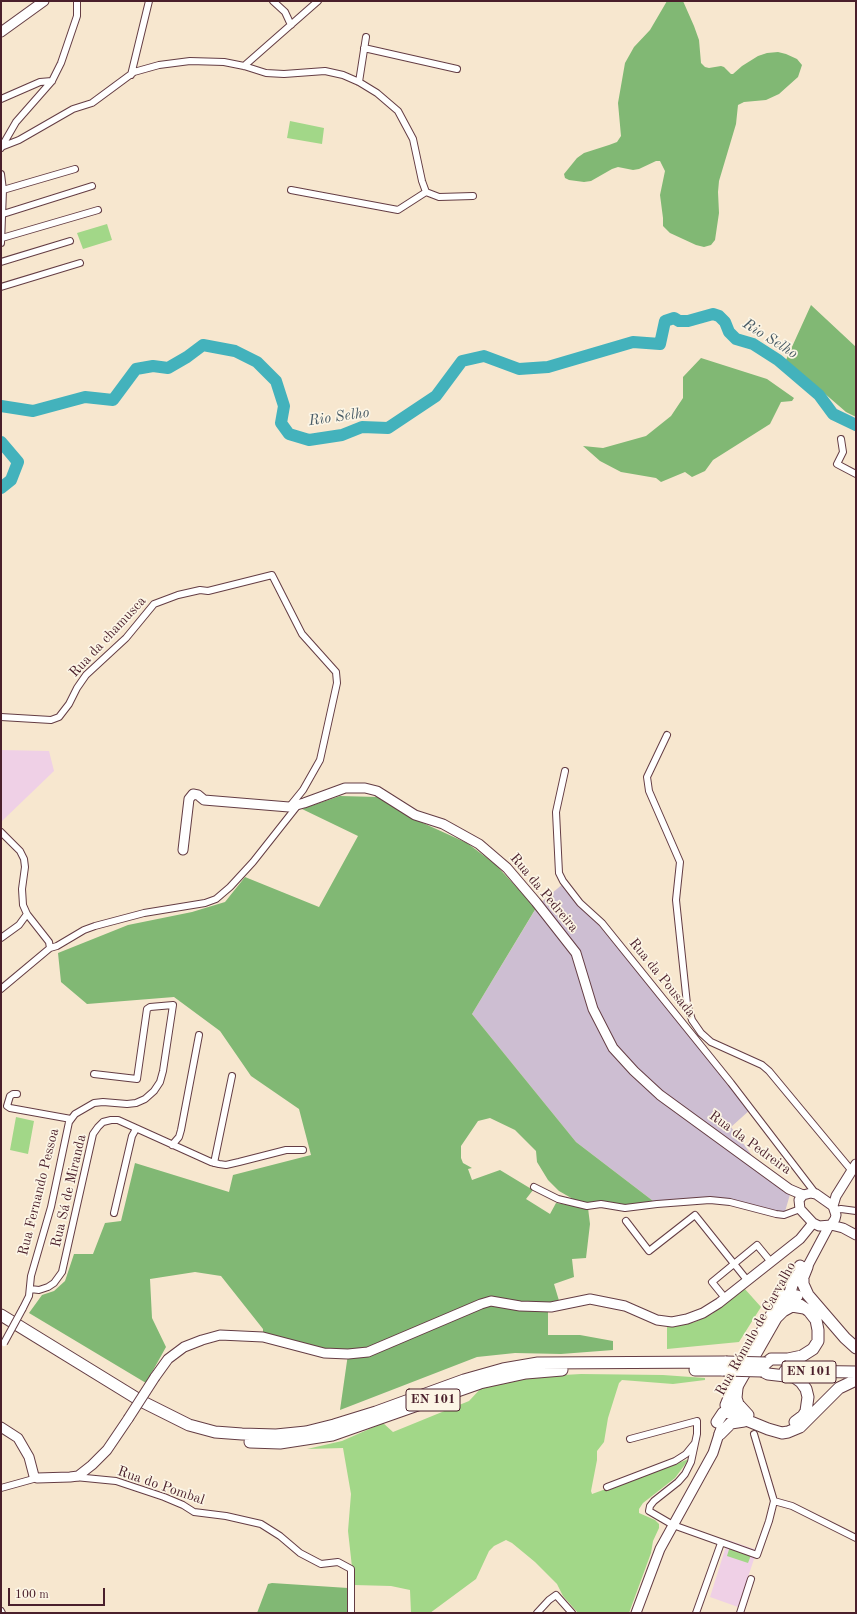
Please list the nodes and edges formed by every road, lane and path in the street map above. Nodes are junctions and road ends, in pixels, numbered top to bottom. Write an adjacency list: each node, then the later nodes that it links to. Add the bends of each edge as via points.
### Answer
1 (44, 1): 7 (street)
2 (77, 1): 13 (street, via 77,16)
3 (149, 1): 12 (street)
4 (273, 1): 6 (street, via 285,12)
5 (318, 1): 6 (street)
6 (291, 25): 10 (street)
7 (1, 32)
8 (366, 37): 9 (street)
9 (364, 48): 11 (street); 14 (street)
10 (244, 66): 12 (street, via 224,62 190,61 158,65); 14 (street, via 266,73 325,71)
11 (456, 69)
12 (131, 75): 16 (street, via 92,103)
13 (52, 81): 15 (street, via 40,82); 16 (street, via 16,122)
14 (359, 82): 22 (street, via 398,111 412,139)
15 (1, 99)
16 (1, 147)
17 (75, 169): 20 (street)
18 (1, 174): 20 (street)
19 (92, 186): 25 (street)
20 (3, 190): 25 (street)
21 (291, 190): 22 (street, via 398,210)
22 (426, 192): 23 (street, via 439,198)
23 (473, 196)
24 (98, 210): 26 (street)
25 (2, 214): 26 (street)
26 (2, 241)
27 (70, 241): 28 (street)
28 (1, 262)
29 (80, 263): 30 (street)
30 (1, 287)
31 (841, 439): 32 (street, via 843,452 837,464)
32 (856, 474)
33 (1, 717): 36 (street, Rua da chamusca, via 51,720 59,718 86,675 117,647 154,604 178,595 200,590 208,591 272,575 302,634 336,672 337,683 320,760)
34 (667, 735): 52 (street, via 647,777 649,791 680,862 676,900 687,1004 692,1020 711,1042 762,1065 769,1071)
35 (565, 771): 53 (street, Rua da Pousada, via 556,812 558,873 580,903 602,923)
36 (294, 806): 38 (street, Rua da Pedreira, via 204,800 193,794 189,799); 41 (street, via 239,877 216,898 205,903 144,913 94,926); 57 (street, Rua da Pedreira, via 345,788 365,788 377,791 414,815 443,824 479,844 507,868 576,953 593,1009 613,1048 660,1095)
37 (1, 832): 39 (street, via 24,859 22,896)
38 (183, 850)
39 (27, 914): 40 (street, via 19,925); 41 (street, via 49,942)
40 (1, 938)
41 (50, 948): 42 (street)
42 (1, 989)
43 (199, 1035): 49 (street, via 181,1130)
44 (94, 1074): 47 (street, Rua Fernando Pessoa, via 137,1079 147,1009 172,1005 163,1071 154,1091 136,1103 94,1103 79,1111)
45 (232, 1076): 51 (street)
46 (17, 1094): 47 (street, via 10,1096 7,1106 10,1108)
47 (71, 1120): 67 (street, Rua Fernando Pessoa, via 65,1133 55,1189 31,1276)
48 (136, 1128): 49 (street, Rua Sá de Miranda); 59 (street); 67 (street, Rua Sá de Miranda, via 118,1120 103,1122 98,1127 94,1134 62,1272 48,1287)
49 (172, 1145): 51 (street, Rua Sá de Miranda)
50 (303, 1150): 51 (street, Rua Sá de Miranda, via 286,1150 226,1164)
51 (214, 1163)
52 (854, 1168): 56 (street)
53 (808, 1182): 55 (street, Rua da Pousada); 57 (street, via 809,1189)
54 (534, 1187): 57 (street, via 558,1199 587,1206 601,1204 625,1208 710,1200 730,1202 784,1215)
55 (819, 1196): 56 (street); 57 (street); 60 (street)
56 (836, 1196): 60 (street)
57 (802, 1200): 60 (street)
58 (856, 1211): 60 (street, via 841,1209)
59 (114, 1213)
60 (828, 1219): 62 (street); 63 (street); 65 (street, Rua Rómulo de Carvalho)
61 (626, 1221): 64 (street, via 649,1251 695,1215)
62 (856, 1235)
63 (771, 1262): 64 (street, via 757,1245); 66 (street)
64 (734, 1264): 66 (street); 69 (street, via 712,1282)
65 (804, 1266): 68 (highway, via 790,1290); 70 (street, Rua Rómulo de Carvalho); 71 (highway, via 804,1288)
66 (747, 1280): 69 (street)
67 (30, 1289): 76 (street, Rua Fernando Pessoa, bridge, via 29,1296)
68 (790, 1295): 70 (highway); 71 (highway); 72 (highway); 74 (street, Rua Rómulo de Carvalho)
69 (725, 1298): 94 (street, bridge, via 703,1313 672,1322 658,1320 625,1306 599,1300 590,1299 551,1307 520,1306 491,1301 368,1352 348,1354 324,1353 263,1337 220,1335 184,1348 168,1359 107,1450 83,1473)
70 (779, 1299): 82 (street, Rua Rómulo de Carvalho)
71 (817, 1307): 77 (highway)
72 (805, 1308): 74 (highway, via 792,1306); 80 (highway, via 813,1315 818,1325 818,1341 813,1350 802,1356 771,1359)
73 (1, 1314): 79 (highway, EN 101, via 141,1401 190,1425 215,1432 242,1434 276,1435 306,1432 376,1412 464,1380 538,1363)
74 (778, 1316): 84 (street, Rua Rómulo de Carvalho)
75 (1, 1322): 79 (highway, EN 101, via 136,1407 187,1430 212,1438 238,1441 280,1443 332,1435 480,1383 526,1373)
76 (3, 1346)
77 (856, 1348)
78 (856, 1365): 80 (highway, EN 101)
79 (724, 1366): 80 (highway, EN 101, bridge)
80 (764, 1367): 81 (highway, EN 101); 86 (highway, via 768,1374 794,1377 801,1382 808,1397 806,1411 799,1420 786,1425)
81 (856, 1372)
82 (736, 1376): 85 (highway, via 726,1405); 87 (street, Rua Rómulo de Carvalho, via 723,1401)
83 (856, 1380): 86 (highway, via 839,1388 794,1430 775,1432)
84 (737, 1388): 85 (street, Rua Rómulo de Carvalho); 86 (highway, via 736,1398)
85 (727, 1411): 86 (highway, via 731,1415); 87 (highway); 89 (street, Rua Rómulo de Carvalho)
86 (746, 1418): 89 (highway, via 731,1423)
87 (717, 1422): 93 (street, Rua Rómulo de Carvalho)
88 (1, 1427): 95 (street, via 18,1438)
89 (720, 1434): 93 (street, Rua Rómulo de Carvalho, via 713,1453)
90 (754, 1434): 98 (street)
91 (630, 1439): 92 (street, via 697,1422)
92 (696, 1442): 96 (street, via 686,1454 675,1461); 99 (street, via 685,1474 650,1506 649,1511)
93 (703, 1468): 99 (street, Rua Rómulo de Carvalho)
94 (73, 1477): 95 (street); 103 (street, Rua do Pombal, via 116,1481 164,1496 194,1512 260,1524 280,1536 300,1553 321,1564 338,1562 351,1569)
95 (37, 1478): 97 (street)
96 (607, 1487)
97 (1, 1488)
98 (774, 1501): 100 (street, via 792,1506); 101 (street, via 757,1555)
99 (673, 1525): 101 (street); 106 (street, Rua Rómulo de Carvalho, via 660,1549)
100 (856, 1538)
101 (721, 1543): 107 (street)
102 (751, 1579): 108 (street)
103 (352, 1613)
104 (536, 1613): 105 (street, via 556,1595)
105 (572, 1613)
106 (636, 1613)
107 (696, 1613)
108 (740, 1613)

